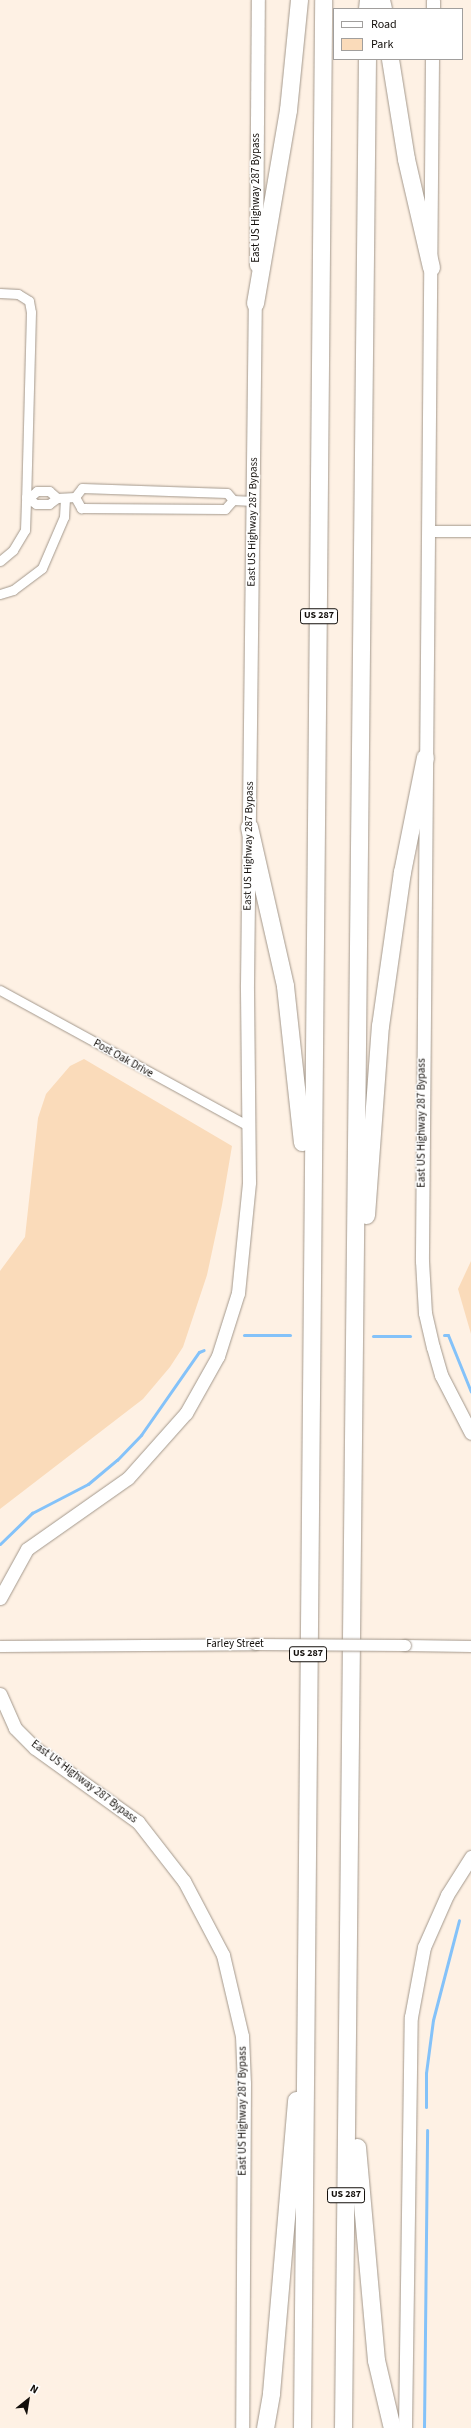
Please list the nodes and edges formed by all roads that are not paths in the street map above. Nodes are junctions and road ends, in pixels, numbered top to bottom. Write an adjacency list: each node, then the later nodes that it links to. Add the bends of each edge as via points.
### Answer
1 (258, 0): 9 (main road, East US Highway 287 Bypass)
2 (299, 0): 9 (highway, via 288,110)
3 (323, 0): 22 (highway, US 287)
4 (367, 60): 23 (highway, US 287)
5 (390, 60): 7 (highway, via 406,159)
6 (432, 60): 7 (main road, East US Highway 287 Bypass)
7 (431, 267): 14 (main road, East US Highway 287 Bypass)
8 (0, 293): 10 (street, via 18,294 29,301 31,312)
9 (255, 303): 13 (main road, East US Highway 287 Bypass)
10 (28, 497): 11 (street, via 36,491 49,491); 11 (street, via 36,504 49,504); 16 (street, via 25,530 13,550)
11 (66, 498): 12 (street, via 82,488 227,493); 12 (street, via 81,508 225,509); 17 (street, via 64,517 42,568 14,590)
12 (233, 500): 13 (street)
13 (253, 501): 19 (main road, East US Highway 287 Bypass)
14 (428, 531): 15 (street); 18 (main road, East US Highway 287 Bypass)
15 (471, 531)
16 (0, 561)
17 (0, 594)
18 (425, 757): 23 (highway, via 402,872 382,1005 362,1258); 24 (main road, East US Highway 287 Bypass, via 422,1122 425,1313 441,1375)
19 (249, 827): 21 (main road, East US Highway 287 Bypass); 22 (highway, via 285,986)
20 (0, 990): 21 (street, Post Oak Drive)
21 (248, 1126): 25 (main road, East US Highway 287 Bypass, via 248,1190 238,1293 227,1333 201,1390 167,1437 128,1478 27,1549)
22 (312, 1232): 31 (highway, US 287)
23 (354, 1284): 30 (highway, US 287)
24 (471, 1433)
25 (0, 1598)
26 (0, 1646): 27 (street, Farley Street, bridge)
27 (471, 1646)
28 (0, 1694): 32 (main road, East US Highway 287 Bypass, via 15,1728 35,1748 138,1822 184,1881 223,1955 242,2036 244,2083)
29 (471, 1857): 37 (main road, via 447,1895 424,1947 411,2017)
30 (349, 1963): 35 (highway, US 287); 36 (highway, via 356,1983 357,2143 366,2266 376,2360)
31 (305, 2075): 33 (highway, via 293,2118 277,2331); 34 (highway, US 287)
32 (242, 2428)
33 (265, 2428)
34 (302, 2428)
35 (343, 2428)
36 (392, 2428)
37 (405, 2428)

